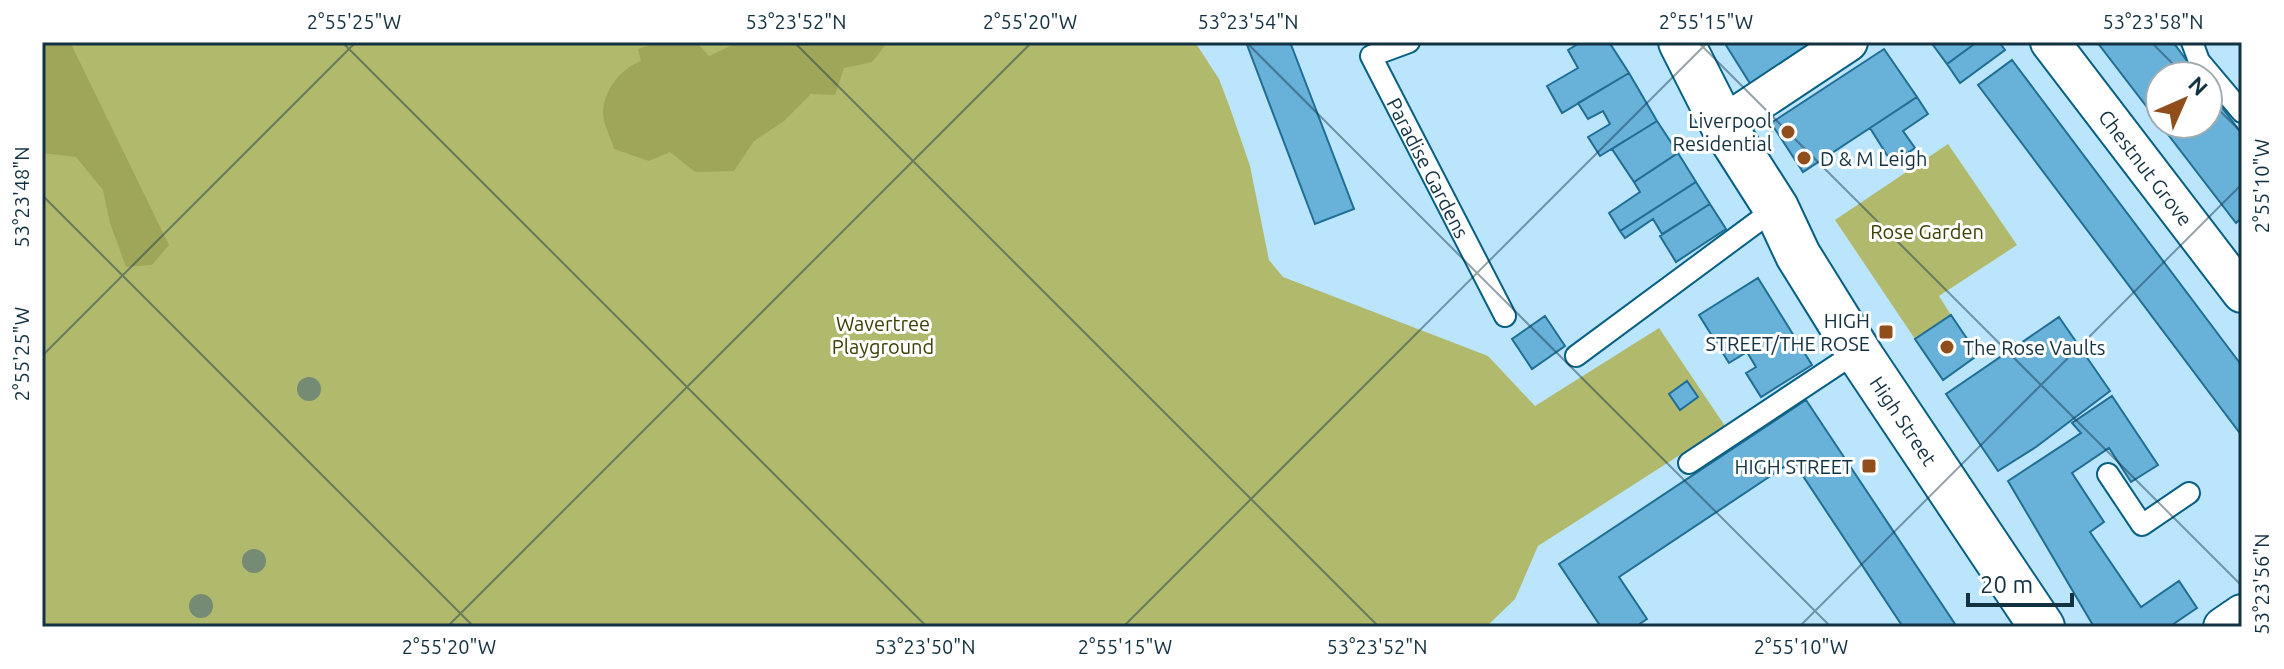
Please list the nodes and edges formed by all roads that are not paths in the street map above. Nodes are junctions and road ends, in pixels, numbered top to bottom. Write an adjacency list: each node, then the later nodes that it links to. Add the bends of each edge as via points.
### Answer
1 (1409, 42): 10 (lane, Paradise Gardens, via 1371,56)
2 (1681, 42): 7 (main road, High Street)
3 (1848, 42): 7 (street)
4 (2050, 42): 9 (street, Chestnut Grove)
5 (2192, 42): 6 (lane, via 2199,61)
6 (2242, 112)
7 (1723, 125): 8 (main road, High Street)
8 (1776, 208): 11 (main road, High Street, via 1798,255); 12 (lane)
9 (2235, 268)
10 (1505, 316)
11 (1858, 351): 13 (lane); 17 (main road, High Street)
12 (1576, 356)
13 (1689, 463)
14 (2108, 474): 15 (lane, via 2142,525)
15 (2189, 493)
16 (2242, 614): 18 (street)
17 (2042, 627)
18 (2223, 627)

